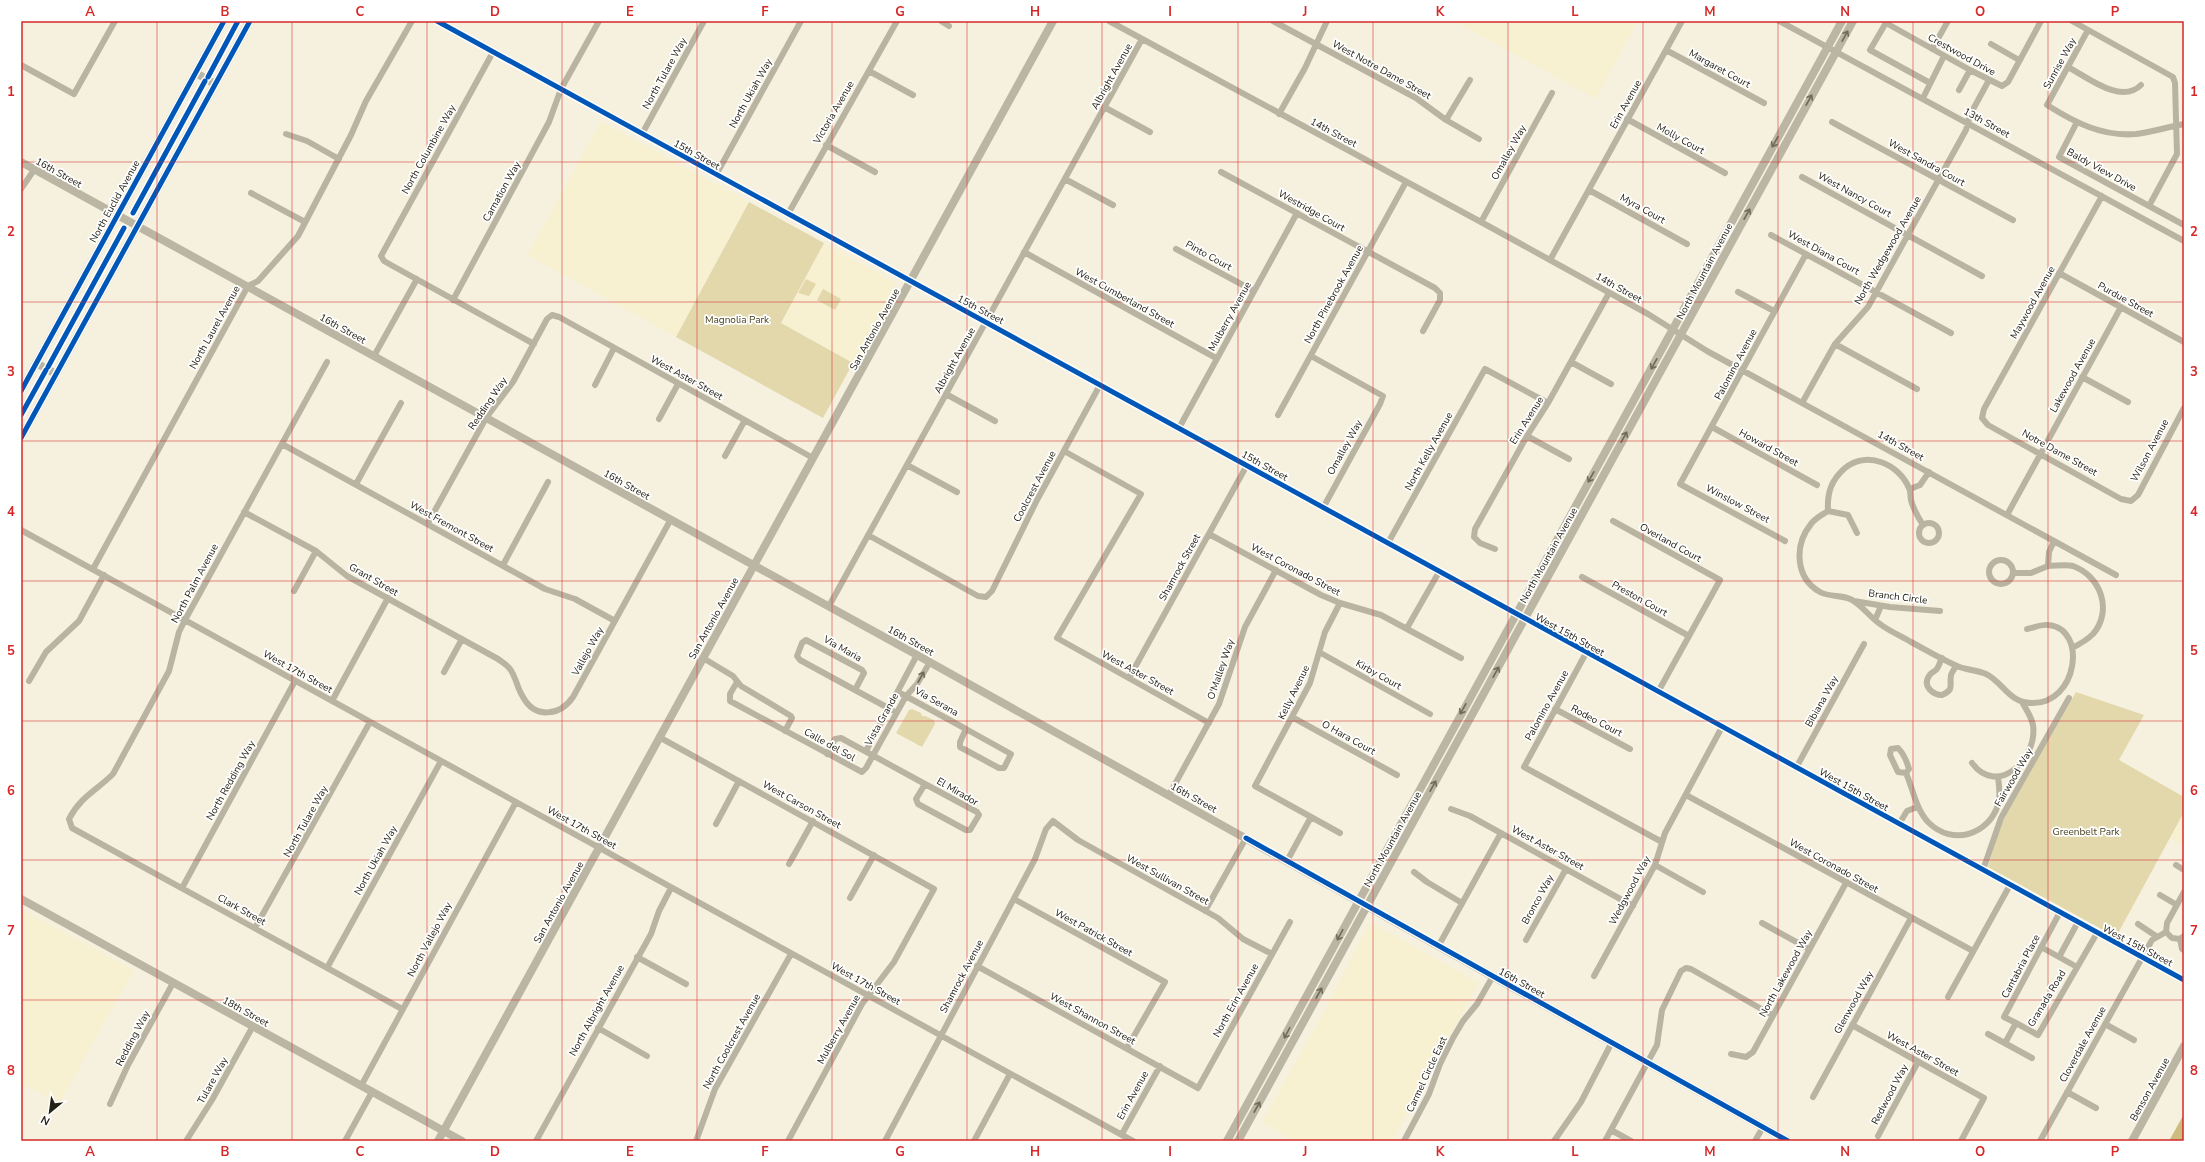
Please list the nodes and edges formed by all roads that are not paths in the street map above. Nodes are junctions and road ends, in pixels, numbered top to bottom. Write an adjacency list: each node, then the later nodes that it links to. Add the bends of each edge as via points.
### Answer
1 (115, 21): 35 (street, via 74,94)
2 (224, 21): 39 (main road, North Euclid Avenue)
3 (250, 21): 43 (main road)
4 (412, 21): 64 (street, North Laurel Avenue, via 366,101)
5 (437, 21): 32 (street, 15th Street)
6 (599, 21): 45 (street, Carnation Way)
7 (704, 21): 61 (street, North Tulare Way)
8 (802, 21): 70 (street, North Ukiah Way)
9 (897, 21): 38 (street, Victoria Avenue)
10 (941, 21): 23 (street)
11 (1053, 21): 101 (main road, San Antonio Avenue)
12 (1108, 21): 25 (street, 14th Street)
13 (1273, 21): 26 (street, West Notre Dame Street)
14 (1327, 21): 26 (street)
15 (1682, 21): 30 (street, Erin Avenue)
16 (1842, 21): 28 (main road, North Mountain Avenue)
17 (1853, 21): 31 (main road, North Mountain Avenue, one-way to 17)
18 (1948, 21): 29 (street)
19 (2041, 21): 34 (street)
20 (2072, 21): 24 (street)
21 (1782, 22): 28 (street, 13th Street)
22 (1886, 22): 29 (street, Crestwood Drive); 42 (street, via 1870,50)
23 (949, 26)
24 (2088, 30): 36 (street, Sunrise Way); 58 (street, via 2173,77)
25 (1142, 39): 51 (street, Albright Avenue); 52 (street, 14th Street)
26 (1315, 44): 52 (street, via 1305,68); 53 (street, West Notre Dame Street, via 1416,98)
27 (1991, 44): 34 (street)
28 (1828, 47): 31 (street, 13th Street); 112 (main road, North Mountain Avenue, one-way to 112)
29 (1932, 49): 33 (street, Crestwood Drive)
30 (1666, 50): 50 (street, Margaret Court); 54 (street, Erin Avenue)
31 (1836, 51): 49 (street, 13th Street); 115 (main road, North Mountain Avenue, one-way to 31)
32 (493, 52): 45 (street, 15th Street); 100 (street, North Columbine Way, via 382,256 384,261)
33 (1944, 56): 37 (street, Crestwood Drive); 42 (street)
34 (2019, 60): 41 (street, Crestwood Drive, via 2008,82 2002,86)
35 (21, 65)
36 (2068, 67): 44 (street, via 2113,91 2131,92); 57 (street, Sunrise Way, via 2047,105)
37 (1970, 70): 41 (street, Crestwood Drive); 46 (street)
38 (869, 71): 48 (street); 63 (street, Victoria Avenue)
39 (196, 73): 43 (main road); 83 (main road, North Euclid Avenue)
40 (1470, 80): 53 (street)
41 (1989, 80): 56 (street, North Wedgewood Avenue)
42 (1930, 83): 49 (street)
43 (215, 84): 87 (main road)
44 (2141, 85)
45 (561, 89): 61 (street, 15th Street); 107 (street, Carnation Way, via 549,122)
46 (1959, 90)
47 (1552, 93): 86 (street, Omalley Way)
48 (913, 96)
49 (1923, 98): 56 (street, 13th Street)
50 (1764, 104)
51 (1104, 107): 59 (street); 72 (street, Albright Avenue)
52 (1279, 114): 74 (street, 14th Street)
53 (1446, 120): 62 (street, West Notre Dame Street)
54 (1627, 120): 69 (street, Molly Court); 76 (street, Erin Avenue)
55 (1832, 122): 73 (street, West Sandra Court)
56 (1968, 122): 73 (street, North Wedgewood Avenue); 78 (street, 13th Street)
57 (2077, 122): 58 (street, via 2093,130 2124,135); 80 (street, Baldy View Drive, via 2059,157)
58 (2181, 124): 80 (street, via 2177,154)
59 (1150, 132)
60 (286, 134): 64 (street, via 307,141)
61 (642, 134): 70 (street, 15th Street)
62 (1479, 139)
63 (826, 145): 67 (street); 82 (street, Victoria Avenue)
64 (339, 159): 85 (street, North Laurel Avenue)
65 (21, 162): 66 (main road, 16th Street)
66 (34, 170): 75 (street); 83 (main road, 16th Street)
67 (875, 172)
68 (1221, 172): 81 (street, Westridge Court)
69 (1726, 173)
70 (716, 175): 82 (street, 15th Street)
71 (1802, 176): 90 (street, West Nancy Court)
72 (1065, 179): 79 (street); 94 (street, Albright Avenue)
73 (1938, 180): 84 (street, West Sandra Court); 90 (street, North Wedgewood Avenue)
74 (1406, 182): 86 (street, 14th Street); 95 (street, North Pinebrook Avenue)
75 (21, 189)
76 (1589, 190): 92 (street, Myra Court); 97 (street, Erin Avenue)
77 (251, 193): 85 (street)
78 (2102, 196): 91 (street, 13th Street); 98 (street, Maywood Avenue)
79 (1112, 205)
80 (2149, 206): 88 (street)
81 (1297, 213): 95 (street, Westridge Court); 103 (street, Mulberry Avenue)
82 (788, 214): 101 (street, 15th Street)
83 (117, 215): 87 (main road, 16th Street); 125 (main road, North Euclid Avenue)
84 (2013, 220)
85 (306, 222): 102 (street, North Laurel Avenue, via 284,254 258,280)
86 (1481, 222): 97 (street, 14th Street)
87 (137, 226): 102 (main road, 16th Street); 127 (main road)
88 (2184, 226)
89 (1771, 235): 96 (street, West Diana Court)
90 (1908, 235): 99 (street, West Nancy Court); 106 (street, North Wedgewood Avenue)
91 (2184, 241)
92 (1687, 244)
93 (1176, 248): 103 (street, Pinto Court)
94 (1024, 252): 111 (street, Albright Avenue); 122 (street, West Cumberland Street)
95 (1368, 252): 113 (street, Westridge Court, via 1440,293 1440,300); 121 (street, North Pinebrook Avenue)
96 (1806, 254): 106 (street, West Diana Court); 109 (street, Palomino Avenue)
97 (1550, 260): 105 (street, 14th Street)
98 (2059, 273): 108 (street, Purdue Street); 143 (street, Maywood Avenue, via 1984,409)
99 (1982, 276)
100 (417, 279): 107 (street); 120 (street)
101 (910, 282): 111 (street, 15th Street); 155 (main road, San Antonio Avenue)
102 (248, 286): 120 (main road, 16th Street); 187 (street, North Laurel Avenue)
103 (1254, 291): 122 (street, Mulberry Avenue)
104 (1738, 292): 109 (street)
105 (1609, 293): 112 (street, 14th Street); 124 (street, Erin Avenue)
106 (1876, 293): 114 (street, West Diana Court); 118 (street, North Wedgewood Avenue, via 1868,307)
107 (453, 300): 117 (street)
108 (2121, 307): 116 (street, Purdue Street); 128 (street, Lakewood Avenue)
109 (1774, 311): 126 (street, Palomino Avenue)
110 (552, 315): 117 (street, Redding Way, via 547,319); 119 (street, West Aster Street)
111 (986, 322): 132 (street, 15th Street); 135 (street, Albright Avenue)
112 (1673, 330): 115 (street, 14th Street); 201 (main road, North Mountain Avenue, one-way to 201)
113 (1423, 331)
114 (1951, 333)
115 (1681, 335): 126 (street, 14th Street); 202 (main road, North Mountain Avenue, one-way to 115)
116 (2184, 342)
117 (534, 344): 142 (street, Redding Way, via 505,395)
118 (1835, 344): 133 (street); 138 (street, North Wedgewood Avenue)
119 (614, 348): 129 (street, West Aster Street); 131 (street)
120 (374, 356): 142 (main road, 16th Street)
121 (1311, 356): 141 (street, North Pinebrook Avenue); 167 (street, Omalley Way, via 1383,396)
122 (1216, 358): 148 (street, Mulberry Avenue)
123 (327, 362): 151 (street, North Palm Avenue)
124 (1571, 362): 130 (street); 139 (street, Erin Avenue)
125 (36, 363): 127 (main road); 134 (main road, North Euclid Avenue)
126 (1743, 370): 138 (street, 14th Street); 147 (street, Palomino Avenue)
127 (56, 374): 150 (main road)
128 (2082, 377): 137 (street); 153 (street, Lakewood Avenue)
129 (678, 384): 144 (street); 145 (street, West Aster Street)
130 (1610, 384)
131 (595, 385)
132 (1100, 385): 148 (street, 15th Street); 152 (street, Coolcrest Avenue)
133 (1917, 389)
134 (21, 390)
135 (946, 394): 146 (street); 157 (street, Albright Avenue)
136 (401, 402): 161 (street)
137 (2128, 402)
138 (1802, 403): 159 (street, 14th Street)
139 (1548, 404): 149 (street, Erin Avenue); 181 (street, North Kelly Avenue, via 1485,369)
140 (2184, 408): 166 (street, Wilson Avenue, via 2138,495)
141 (1278, 415)
142 (486, 418): 171 (main road, 16th Street); 173 (street, Redding Way)
143 (1982, 418): 153 (street, Notre Dame Street, via 1988,424)
144 (659, 419)
145 (744, 420): 154 (street); 155 (street, West Aster Street)
146 (995, 421)
147 (1712, 427): 162 (street, Palomino Avenue); 163 (street, Howard Street)
148 (1178, 428): 158 (street, 15th Street)
149 (1527, 436): 156 (street); 182 (street, Erin Avenue, via 1475,529 1474,537 1480,543)
150 (21, 438)
151 (282, 444): 161 (street, West Fremont Street); 168 (street, North Palm Avenue)
152 (1064, 451): 178 (street, Coolcrest Avenue, via 992,592 986,597 978,596); 222 (street, West Aster Street, via 1141,494 1057,638)
153 (2041, 453): 166 (street, Notre Dame Street, via 2121,499); 170 (street, Lakewood Avenue)
154 (725, 456)
155 (813, 458): 185 (main road, San Antonio Avenue)
156 (1569, 459)
157 (907, 465): 165 (street); 178 (street, Albright Avenue)
158 (1247, 466): 167 (street, 15th Street); 177 (street, Shamrock Street)
159 (1929, 472): 164 (street, via 1920,485); 170 (street, 14th Street)
160 (548, 482): 184 (street)
161 (356, 484): 173 (street, West Fremont Street)
162 (1680, 484): 179 (street, Winslow Street)
163 (1817, 485)
164 (1910, 489): 169 (street, via 1894,467 1880,461 1859,461 1847,466 1834,479 1828,492); 174 (street, via 1910,499)
165 (957, 492)
166 (2131, 501)
167 (1322, 508): 181 (street, 15th Street)
168 (244, 512): 183 (street, Grant Street); 203 (street, North Palm Avenue)
169 (1828, 512): 176 (street, via 1848,515); 196 (street, Branch Circle, via 1812,523 1802,539 1799,548 1801,569 1807,580 1819,591 1826,595)
170 (2007, 514): 180 (street, 14th Street)
171 (671, 519): 185 (main road, 16th Street); 205 (street, Vallejo Way)
172 (1612, 521): 208 (street, Overland Court, via 1720,580)
173 (428, 523): 184 (street, West Fremont Street)
174 (1923, 525)
175 (21, 530): 187 (street, West 17th Street)
176 (1857, 533)
177 (1209, 534): 188 (street, West Coronado Street); 222 (street, Shamrock Street)
178 (868, 535): 198 (street, Albright Avenue)
179 (1785, 541)
180 (2054, 541): 186 (street, via 2048,552); 192 (street, 14th Street)
181 (1388, 543): 189 (street, 15th Street)
182 (1495, 549)
183 (316, 552): 194 (street); 195 (street, Grant Street, via 347,576)
184 (503, 565): 205 (street, West Fremont Street)
185 (754, 565): 198 (main road, 16th Street); 215 (main road, San Antonio Avenue)
186 (2048, 566): 190 (street, via 2031,573); 211 (street, via 2071,566 2080,570 2094,581 2102,598 2102,612 2097,628 2087,640)
187 (92, 569): 191 (street, West 17th Street)
188 (1276, 570): 197 (street, West Coronado Street); 239 (street, O'Malley Way, via 1245,627 1226,688)
189 (1439, 572): 201 (street, 15th Street); 206 (street)
190 (2014, 573): 190 (street, via 2011,564 2003,560 1994,562 1989,571 1992,580 2000,584 2009,581)
191 (104, 575): 203 (street, West 17th Street); 223 (street, via 79,621 46,652)
192 (2116, 575)
193 (1582, 577): 208 (street, Preston Court)
194 (294, 591)
195 (388, 598): 209 (street, Grant Street); 231 (street)
196 (1854, 600): 199 (street, Branch Circle); 204 (street)
197 (1340, 603): 206 (street, West Coronado Street, via 1381,615); 212 (street, Kelly Avenue, via 1325,632)
198 (830, 606): 214 (main road, 16th Street)
199 (1881, 606): 200 (street, Branch Circle); 204 (street)
200 (1940, 611)
201 (1516, 614): 202 (street, West 15th Street); 293 (main road, North Mountain Avenue, one-way to 293)
202 (1524, 618): 213 (street, West 15th Street); 295 (main road, North Mountain Avenue, one-way to 202)
203 (185, 620): 224 (street, West 17th Street); 267 (street, North Palm Avenue, via 179,632 169,671 113,774 88,793 72,814 69,819)
204 (1875, 620): 217 (street)
205 (615, 621): 218 (street, Vallejo Way, via 569,704 555,712 537,711 528,705 509,667)
206 (1407, 628): 216 (street, West Coronado Street)
207 (2027, 629): 211 (street, via 2045,624 2054,626 2065,635)
208 (1689, 636): 228 (street)
209 (462, 639): 218 (street, Grant Street); 221 (street)
210 (1864, 644): 251 (street, Bibiana Way)
211 (2072, 648): 232 (street, via 2073,668 2065,685 2044,701)
212 (1319, 652): 236 (street, Kirby Court); 237 (street, Kelly Avenue, via 1318,663 1310,683)
213 (1586, 653): 228 (street, West 15th Street); 234 (street, Palomino Avenue)
214 (918, 655): 219 (main road, 16th Street); 227 (street, Vista Grande)
215 (702, 658): 225 (street, via 733,676); 243 (main road, San Antonio Avenue)
216 (1461, 658)
217 (1942, 658): 220 (street); 220 (street, via 1936,670 1929,674 1927,679 1928,688 1932,692 1942,695 1949,691 1951,675)
218 (498, 659)
219 (930, 662): 229 (street, Vista Grande, one-way to 219, via 917,684); 258 (main road, 16th Street)
220 (1956, 666): 232 (street, via 1985,674 2005,692)
221 (444, 672)
222 (1129, 678): 239 (street, West Aster Street)
223 (29, 681)
224 (295, 681): 231 (street, West 17th Street); 284 (street, North Redding Way)
225 (737, 682): 242 (street, via 791,716); 242 (street, Calle del Sol, via 730,694 730,701)
226 (855, 690): 226 (street, Via Maria, via 800,660 797,656 802,643 806,640 811,642 862,670 863,677); 233 (street, Via Maria)
227 (898, 691): 229 (street, Via Serana); 233 (street, Vista Grande)
228 (1658, 692): 240 (street, West 15th Street)
229 (906, 696): 235 (street, Vista Grande); 241 (street, Via Serana)
230 (2069, 698): 279 (street, Fairwood Way, via 2001,818)
231 (332, 701): 238 (street, West 17th Street)
232 (2022, 702): 254 (street, via 2033,724 2033,738 2018,768)
233 (888, 708): 235 (street, Via Maria); 245 (street, Vista Grande)
234 (1555, 709): 244 (street, Rodeo Court); 271 (street, Palomino Avenue, via 1524,767)
235 (896, 713): 247 (street, Vista Grande)
236 (1430, 714)
237 (1292, 717): 253 (street, O Hara Court); 262 (street, Kelly Avenue, via 1255,786)
238 (370, 722): 248 (street, West 17th Street); 305 (street, North Tulare Way)
239 (1209, 724): 258 (street, O'Malley Way)
240 (1722, 727): 251 (street, West 15th Street); 257 (street, Wedgwood Way)
241 (966, 729): 241 (street, Via Serana, via 1011,754 1004,768 999,768 960,747)
242 (785, 731): 246 (street, Calle del Sol)
243 (659, 737): 255 (street, West Carson Street); 272 (main road, San Antonio Avenue)
244 (1630, 749)
245 (866, 751): 246 (street, El Mirador, via 839,737); 247 (street, El Mirador)
246 (827, 754): 250 (street, Calle del Sol, via 859,771)
247 (873, 754): 250 (street, Vista Grande); 256 (street, El Mirador)
248 (441, 761): 259 (street, West 17th Street); 323 (street, North Ukiah Way)
249 (1972, 763): 254 (street, via 1982,775)
250 (866, 768)
251 (1796, 768): 266 (street, West 15th Street)
252 (1906, 773): 260 (street)
253 (1397, 774)
254 (1998, 777): 260 (street, via 1998,804 1994,815 1981,830 1969,835 1951,835 1937,830 1927,822)
255 (739, 780): 263 (street, West Carson Street); 265 (street)
256 (925, 784): 256 (street, El Mirador, via 979,815 970,830 918,804 916,799)
257 (1686, 794): 271 (street, Wedgwood Way); 282 (street, West Coronado Street)
258 (1169, 795): 270 (main road, 16th Street)
259 (516, 802): 272 (street, West 17th Street); 331 (street, North Vallejo Way)
260 (1918, 807): 266 (street, via 1907,811)
261 (1452, 809): 269 (street, West Aster Street)
262 (1312, 817): 268 (street); 274 (street)
263 (813, 821): 273 (street, West Carson Street); 275 (street)
264 (1053, 821): 292 (street, Shamrock Avenue, via 1046,829 1035,859); 298 (street, West Sullivan Street, via 1078,840)
265 (716, 824)
266 (1898, 824): 279 (street, West 15th Street)
267 (72, 828): 284 (street, Clark Street)
268 (1340, 833)
269 (1501, 833): 278 (street, West Aster Street); 294 (street)
270 (1246, 838): 274 (main road, 16th Street); 298 (street)
271 (1662, 842): 276 (street, Wedgwood Way)
272 (599, 848): 285 (street, West 17th Street); 363 (main road, San Antonio Avenue)
273 (874, 855): 286 (street, West Carson Street); 290 (street)
274 (1288, 861): 293 (main road, 16th Street)
275 (789, 864)
276 (1655, 865): 287 (street); 297 (street, Wedgwood Way)
277 (2176, 865): 280 (street)
278 (1566, 868): 297 (street, West Aster Street); 310 (street, Bronco Way)
279 (1983, 870): 283 (street, West 15th Street)
280 (2184, 870)
281 (1414, 872): 294 (street)
282 (1846, 883): 300 (street, West Coronado Street); 313 (street, North Lakewood Way)
283 (2010, 885): 299 (street, West 15th Street); 315 (street)
284 (182, 888): 305 (street, Clark Street)
285 (671, 888): 316 (street, West 17th Street); 318 (street, North Albright Avenue, via 658,911 651,934)
286 (934, 888): 329 (street, Mulberry Avenue, via 894,962)
287 (1703, 892)
288 (2184, 892): 296 (street)
289 (2160, 895): 296 (street)
290 (850, 898)
291 (21, 899): 327 (main road, 18th Street)
292 (1014, 899): 321 (street, Shamrock Avenue); 344 (street, West Patrick Street, via 1165,982)
293 (1358, 901): 295 (main road, 16th Street); 345 (main road, North Mountain Avenue, one-way to 345)
294 (1462, 903): 311 (street)
295 (1367, 905): 311 (main road, 16th Street); 346 (main road, North Mountain Avenue, one-way to 295)
296 (2177, 905): 306 (street, via 2167,923)
297 (1633, 906): 325 (street, Wedgwood Way)
298 (1205, 911): 317 (street, West Sullivan Street, via 1243,939)
299 (2060, 912): 302 (street, West 15th Street); 312 (street, Cantabria Place)
300 (1911, 918): 315 (street, West Coronado Street); 335 (street, Glenwood Way)
301 (1290, 922): 317 (street, North Erin Avenue)
302 (2078, 922): 307 (street, West 15th Street); 319 (street)
303 (1762, 923): 313 (street)
304 (2138, 924): 308 (street)
305 (255, 928): 323 (street, Clark Street)
306 (2166, 932): 308 (street); 309 (street, via 2172,938)
307 (2096, 933): 320 (street, West 15th Street); 322 (street, Granada Road)
308 (2156, 936): 320 (street, Cloverdale Avenue)
309 (2182, 938): 314 (street)
310 (1526, 940)
311 (1439, 945): 324 (main road, 16th Street)
312 (2041, 947): 319 (street); 333 (street, Cantabria Place, via 2004,1017)
313 (1809, 949): 332 (street, North Lakewood Way)
314 (2184, 950)
315 (1973, 951): 330 (street)
316 (791, 954): 329 (street, West 17th Street); 371 (street, North Coolcrest Avenue, via 715,1089)
317 (1272, 954): 355 (street, North Erin Avenue)
318 (637, 957): 328 (street); 337 (street, North Albright Avenue)
319 (2059, 957): 322 (street)
320 (2142, 957): 326 (street, West 15th Street); 334 (street, Cloverdale Avenue)
321 (977, 966): 339 (street, Shamrock Avenue); 344 (street, West Shannon Street)
322 (2076, 967): 333 (street, Granada Road, via 2038,1035)
323 (327, 968): 331 (street, Clark Street)
324 (1494, 976): 341 (main road, 16th Street); 378 (street, Carmel Circle East, via 1478,1004 1455,1035 1440,1064 1429,1094)
325 (1594, 976)
326 (2184, 980)
327 (173, 983): 336 (main road, 18th Street); 359 (street, Redding Way, via 128,1065)
328 (686, 984)
329 (868, 995): 339 (street, West 17th Street); 372 (street, Mulberry Avenue)
330 (1948, 997)
331 (402, 1009): 354 (street, North Vallejo Way)
332 (1772, 1015): 347 (street, North Lakewood Way, via 1753,1052 1746,1057); 351 (street, via 1696,971 1686,968 1677,977 1662,1010 1659,1038)
333 (2016, 1023): 342 (street, Granada Road)
334 (2105, 1024): 340 (street); 357 (street, Cloverdale Avenue)
335 (1852, 1025): 350 (street, West Aster Street); 358 (street, Glenwood Way)
336 (253, 1026): 354 (main road, 18th Street); 366 (street, Tulare Way)
337 (598, 1028): 348 (street); 370 (street, North Albright Avenue)
338 (1988, 1034): 342 (street)
339 (941, 1035): 353 (street, West 17th Street); 373 (street, Shamrock Avenue)
340 (2134, 1040)
341 (1612, 1042): 351 (main road, 16th Street); 379 (street, via 1582,1102)
342 (2005, 1043): 349 (street)
343 (2184, 1046): 386 (main road, Benson Avenue)
344 (1127, 1048): 352 (street, West Shannon Street)
345 (1278, 1049): 346 (main road); 376 (main road, North Mountain Avenue)
346 (1286, 1054): 377 (main road, North Mountain Avenue, one-way to 346)
347 (1731, 1054)
348 (647, 1056)
349 (2032, 1058)
350 (1918, 1062): 365 (street, Redwood Way); 384 (street, West Aster Street, via 1984,1098)
351 (1648, 1063): 361 (main road, 16th Street); 362 (street)
352 (1160, 1066): 355 (street, West Shannon Street); 364 (street, Erin Avenue)
353 (1010, 1074): 364 (street, West 17th Street); 374 (street)
354 (361, 1086): 356 (main road, 18th Street)
355 (1198, 1088)
356 (372, 1092): 363 (main road, 18th Street); 367 (street)
357 (2067, 1092): 360 (street); 385 (street, Cloverdale Avenue)
358 (1813, 1097)
359 (110, 1104)
360 (2096, 1108)
361 (1763, 1127): 382 (street); 383 (main road, 16th Street)
362 (1611, 1130): 380 (street); 381 (street)
363 (443, 1131): 368 (main road, San Antonio Avenue); 369 (main road, 18th Street)
364 (1122, 1134): 375 (street, West 17th Street)
365 (1878, 1136)
366 (186, 1141)
367 (345, 1141)
368 (438, 1141)
369 (462, 1141)
370 (536, 1141)
371 (696, 1141)
372 (788, 1141)
373 (885, 1141)
374 (974, 1141)
375 (1134, 1141)
376 (1227, 1141)
377 (1238, 1141)
378 (1404, 1141)
379 (1554, 1141)
380 (1605, 1141)
381 (1631, 1141)
382 (1756, 1141)
383 (1788, 1141)
384 (1961, 1141)
385 (2040, 1141)
386 (2132, 1141)

